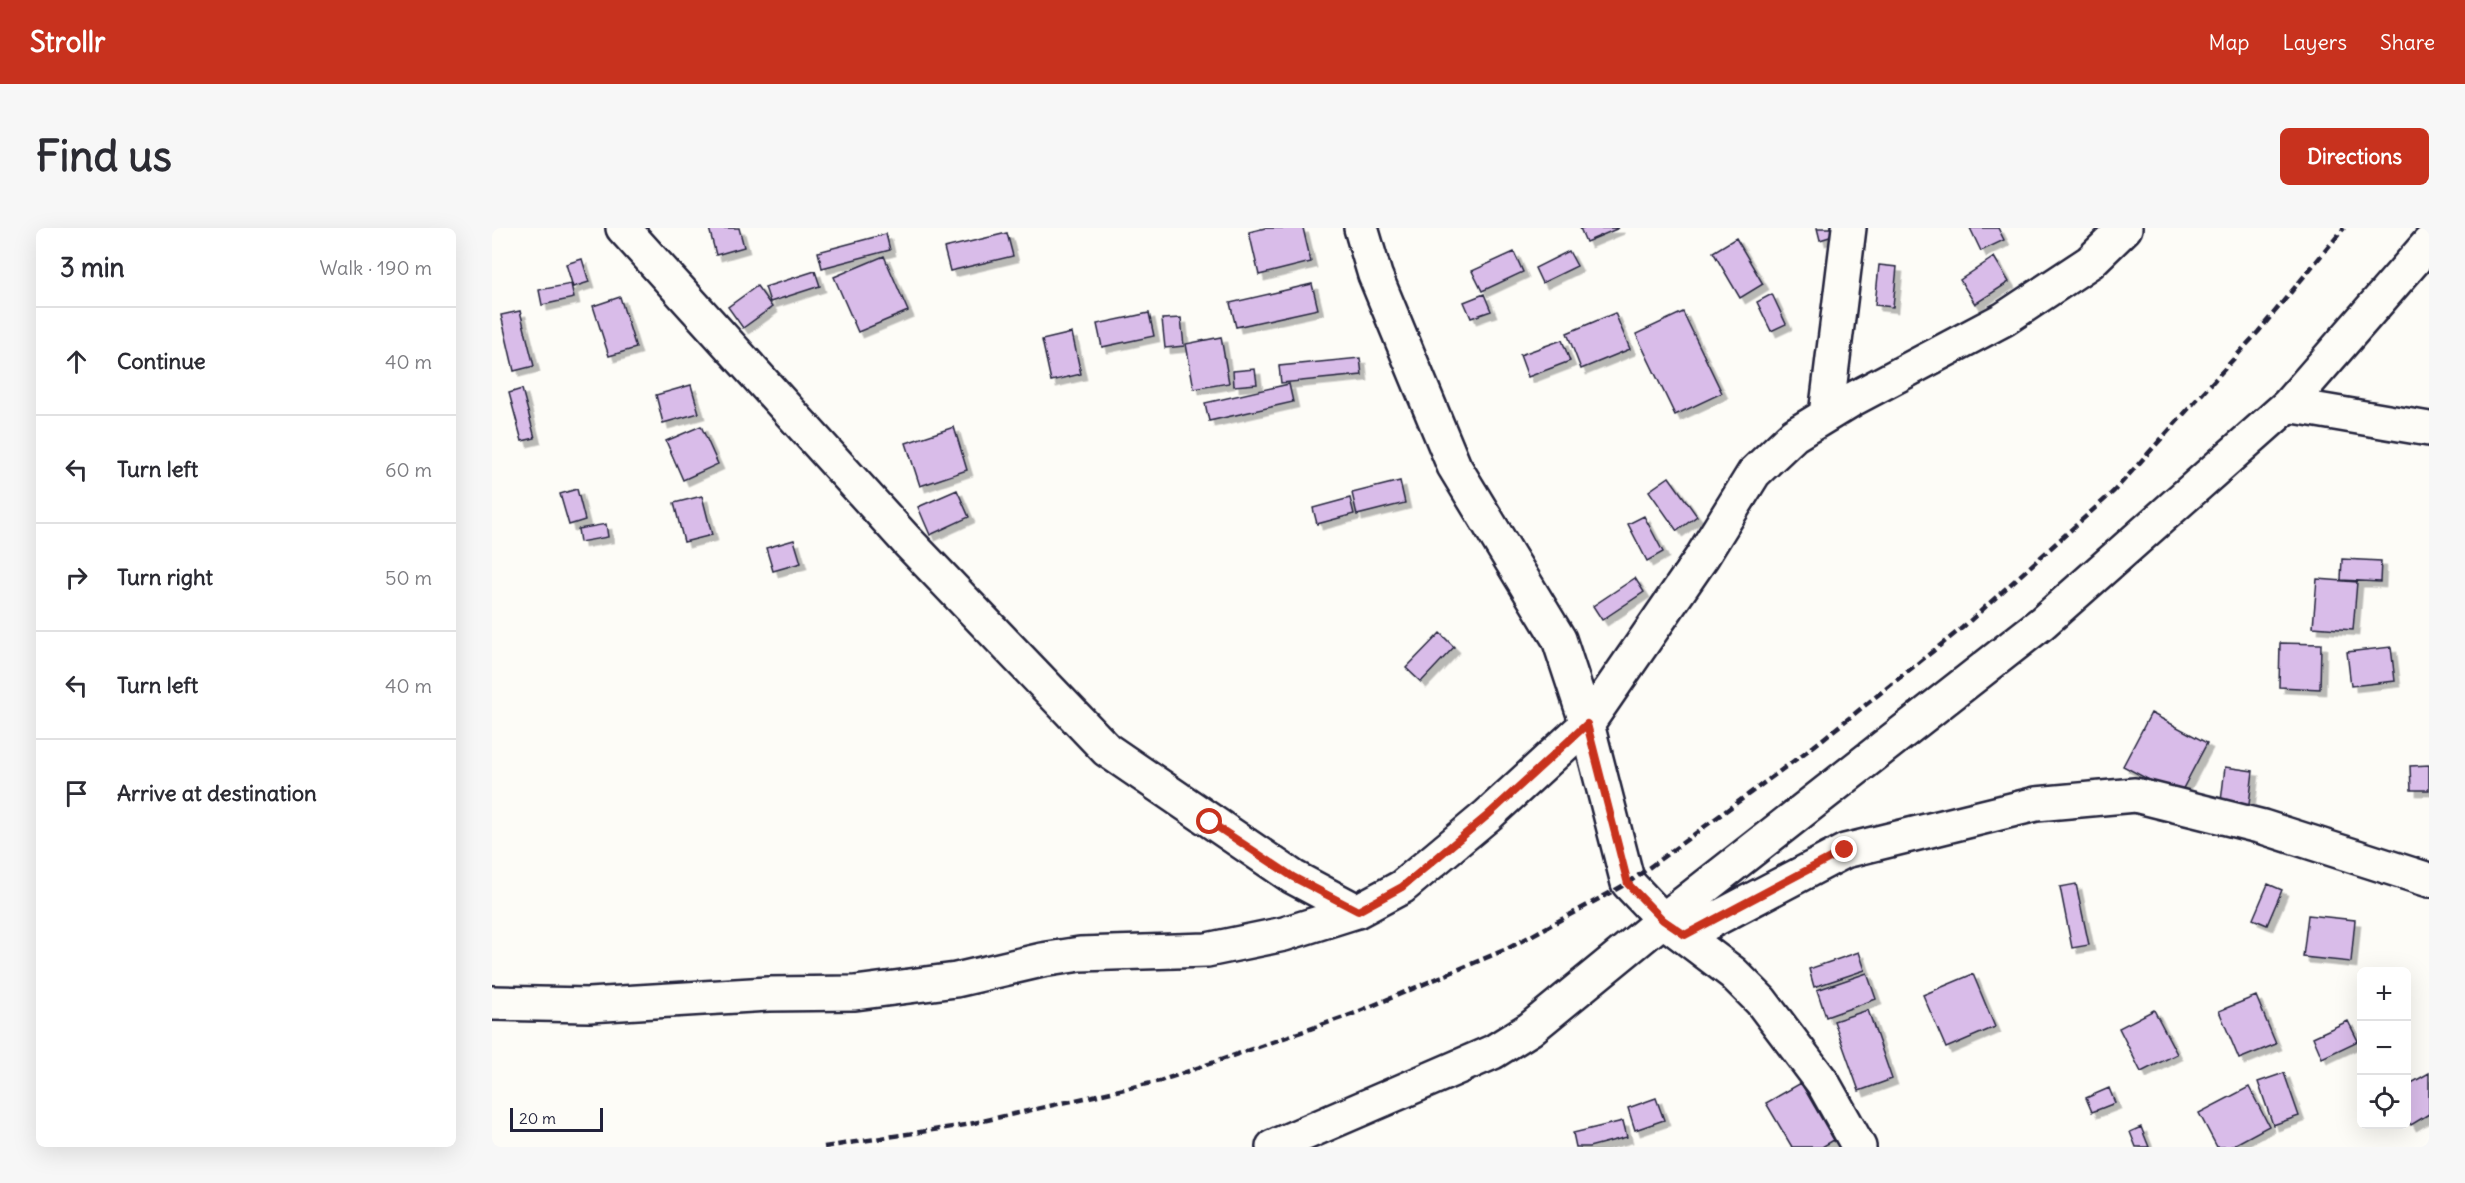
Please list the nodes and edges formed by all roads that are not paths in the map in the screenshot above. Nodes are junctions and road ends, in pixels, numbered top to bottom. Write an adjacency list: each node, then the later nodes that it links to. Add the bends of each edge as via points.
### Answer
1 (623, 228): 11 (street, via 908,541 1107,750 1293,877)
2 (1361, 228): 9 (street, via 1375,276 1454,466 1559,639)
3 (1849, 228): 7 (street)
4 (2126, 228): 7 (street, via 2090,262 2004,319)
5 (2429, 243): 6 (street)
6 (2288, 405): 8 (street); 12 (street, via 2042,624)
7 (1826, 415): 9 (street, via 1794,435 1754,473 1702,557)
8 (2429, 429)
9 (1587, 724): 11 (street, via 1402,887); 12 (street, via 1628,884)
10 (2429, 880): 12 (street, via 2263,827 2135,795 2036,804 1845,850)
11 (1358, 911): 13 (street, via 1284,934 1207,950 1080,954 956,980 855,993 589,1005)
12 (1674, 928): 14 (street, via 1493,1052); 16 (street, via 1733,973 1761,1001 1823,1083)
13 (492, 1003)
14 (1328, 1135): 15 (street)
15 (1273, 1147)
16 (1858, 1147)

